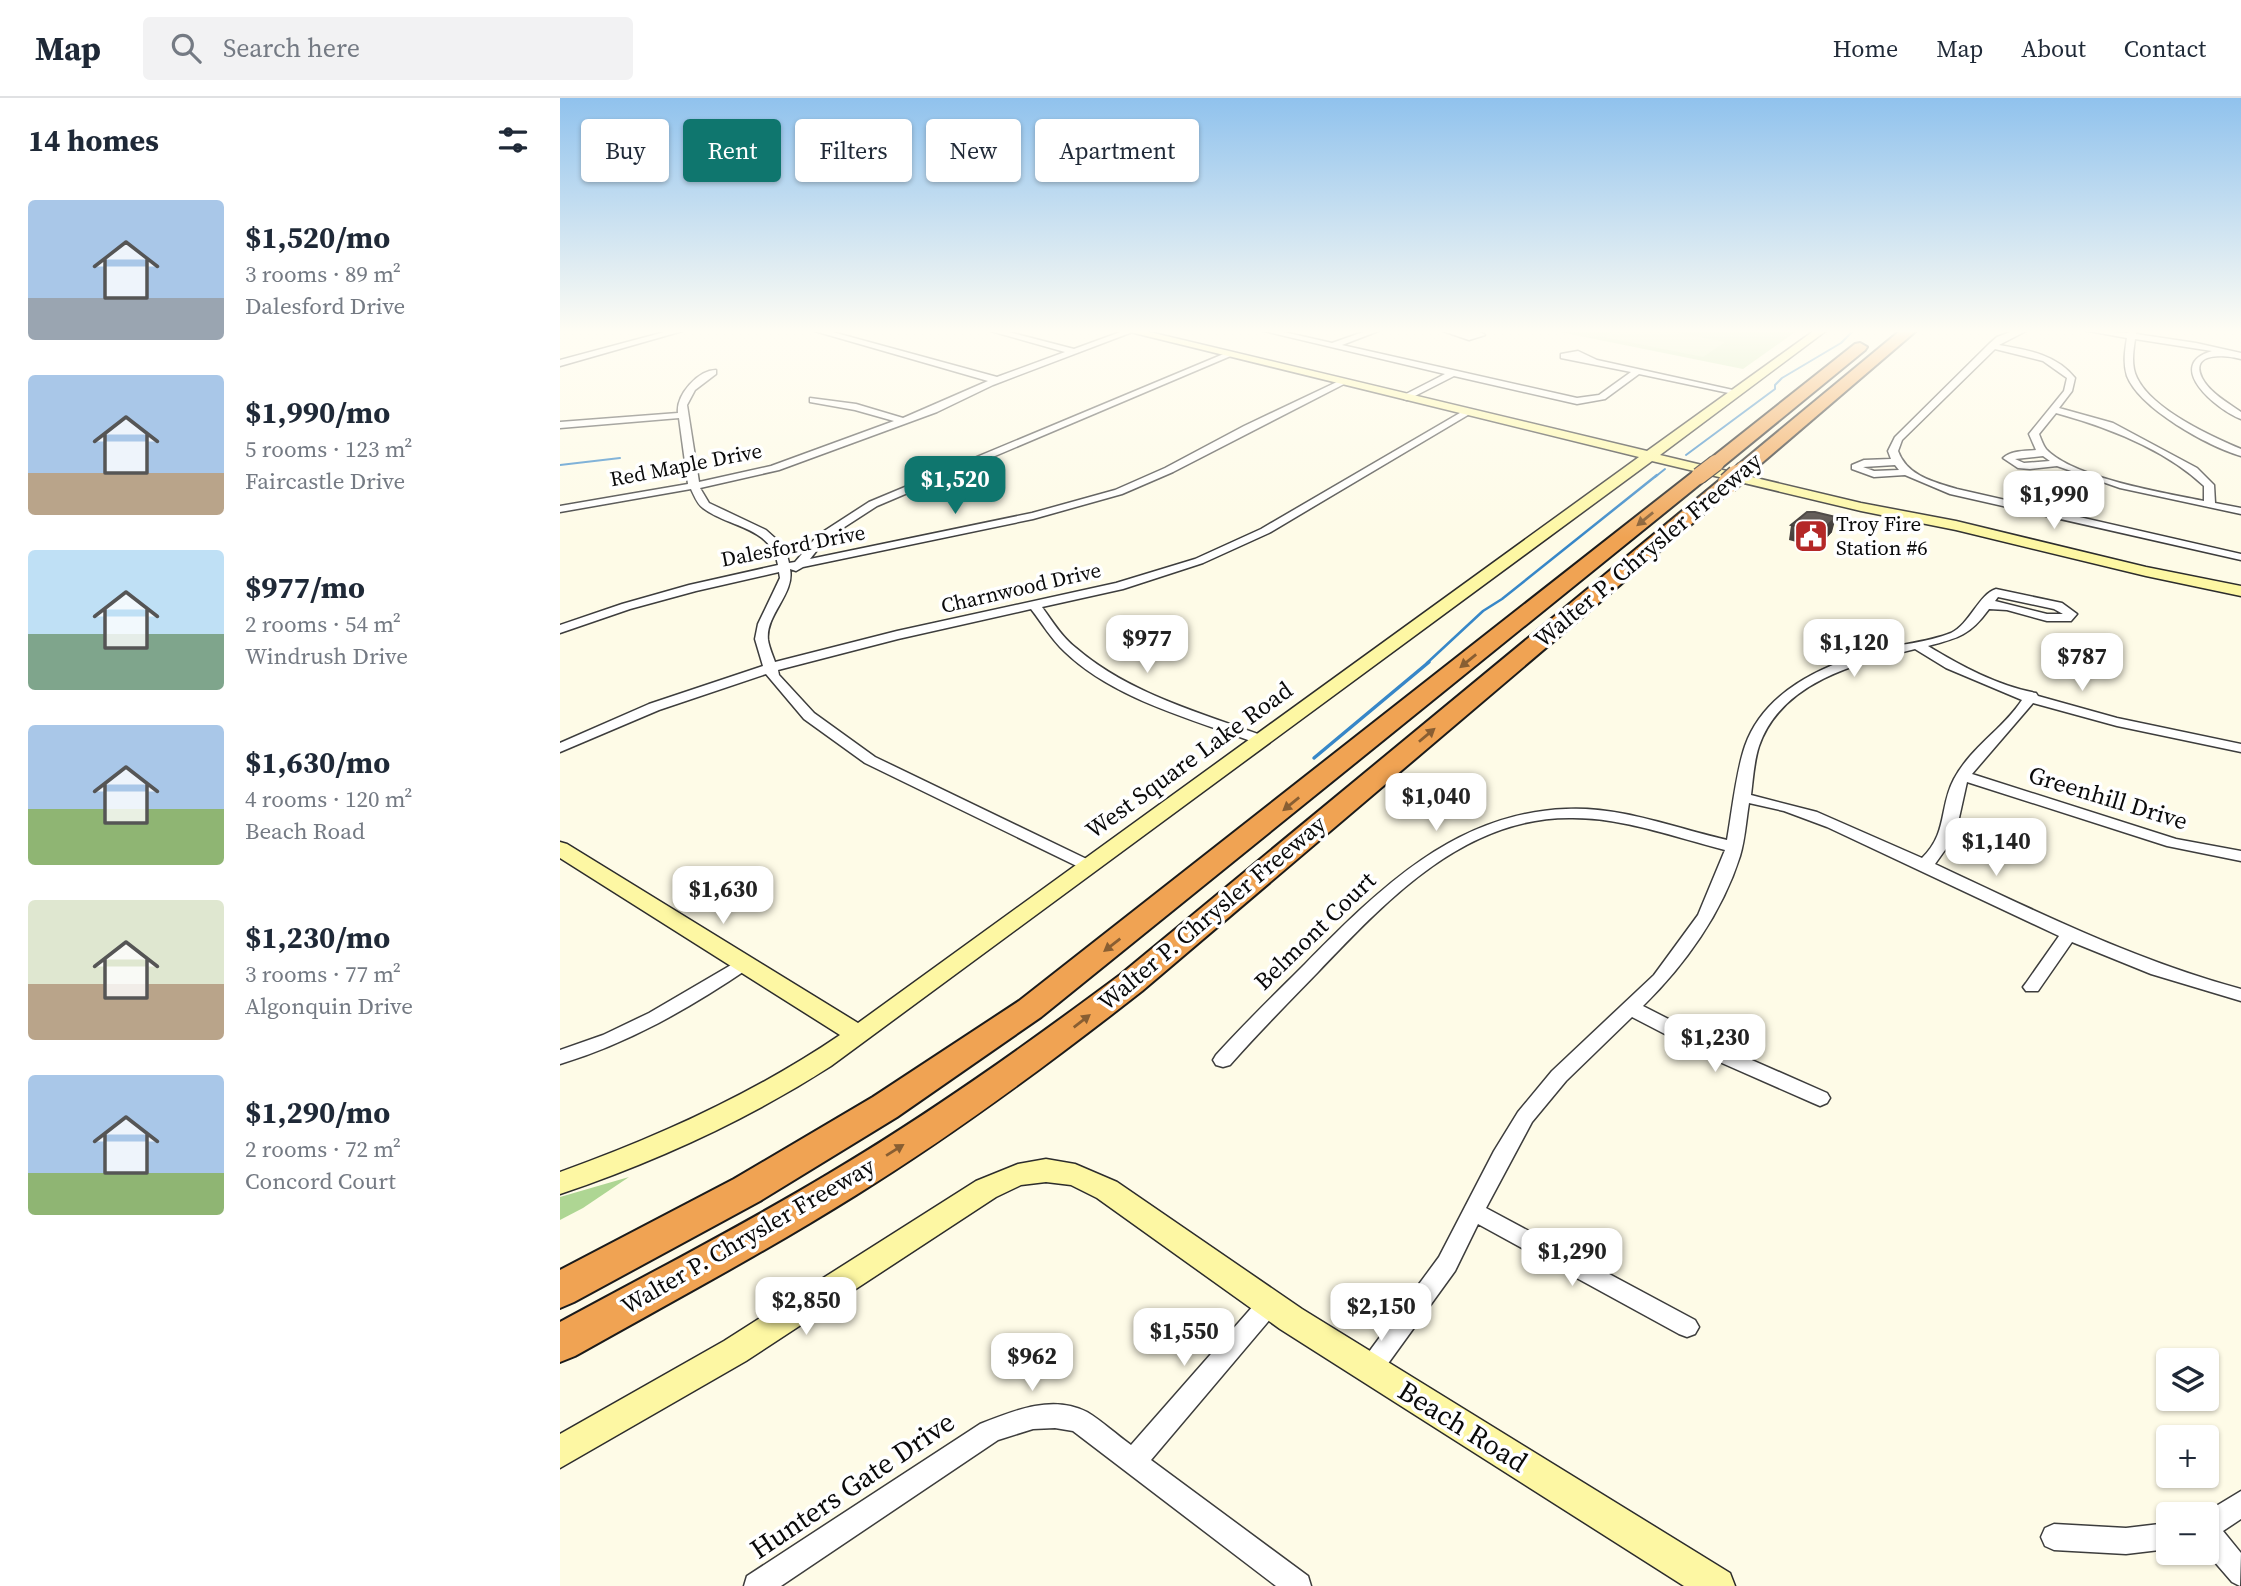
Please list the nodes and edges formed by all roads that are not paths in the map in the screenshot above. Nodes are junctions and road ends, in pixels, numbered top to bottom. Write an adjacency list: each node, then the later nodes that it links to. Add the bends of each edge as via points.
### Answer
1 (684, 399): 16 (street)
2 (951, 399): 18 (street, Red Maple Drive)
3 (1121, 399): 30 (street, via 894,493)
4 (1308, 399): 33 (street, Dalesford Drive, via 1120,492)
5 (1417, 399): 15 (main road)
6 (1728, 399): 22 (main road, West Square Lake Road)
7 (1803, 399): 24 (highway, Walter P. Chrysler Freeway)
8 (1819, 399): 24 (highway, Walter P. Chrysler Freeway)
9 (1938, 399): 32 (street, via 1892,450 1902,467 1935,486)
10 (2061, 399): 14 (street)
11 (2152, 399): 21 (street, via 2186,426)
12 (2218, 399): 17 (street)
13 (813, 400): 18 (street)
14 (2053, 410): 20 (street, via 2034,434); 26 (street, via 2110,425 2193,470 2211,491)
15 (1468, 412): 22 (main road); 37 (street, Charnwood Drive, via 1233,548 1156,575)
16 (684, 415): 19 (street); 25 (street)
17 (2241, 416)
18 (902, 421): 25 (street, Red Maple Drive, via 784,465)
19 (560, 425)
20 (2041, 453): 23 (street); 23 (street, via 2008,458 2026,466)
21 (2241, 453)
22 (1649, 456): 27 (main road); 43 (main road, West Square Lake Road)
23 (2056, 463): 26 (street, via 2103,480)
24 (1722, 473): 64 (highway, Walter P. Chrysler Freeway, one-way to 64, via 1030,1009 885,1107 747,1190); 67 (highway, Walter P. Chrysler Freeway, one-way to 24, via 803,1208 1049,1046 1131,983)
25 (694, 486): 28 (street, Red Maple Drive); 31 (street, via 705,505 762,532)
26 (2209, 504): 29 (street)
27 (1861, 507): 35 (main road); 36 (main road, via 1955,535)
28 (560, 509)
29 (2241, 511)
30 (814, 544): 31 (street); 33 (street)
31 (781, 549): 34 (street)
32 (2241, 556)
33 (800, 564): 34 (street, Dalesford Drive)
34 (784, 573): 39 (street, Dalesford Drive, via 673,592); 41 (street, via 762,630)
35 (2241, 591)
36 (2241, 601)
37 (1034, 605): 41 (street, Charnwood Drive); 43 (street, via 1066,646 1096,669)
38 (1986, 605): 38 (street, via 2064,619 2071,614 2058,606 2007,593 1994,594); 40 (street, via 1956,635)
39 (560, 629)
40 (1918, 646): 42 (street, via 1971,676); 47 (street, via 1834,668 1788,696 1759,731)
41 (769, 668): 44 (street, Charnwood Drive, via 654,707); 52 (street, via 809,716 870,760)
42 (2031, 696): 45 (street); 46 (street)
43 (1261, 740): 52 (main road, West Square Lake Road)
44 (560, 748)
45 (2241, 748)
46 (1963, 776): 50 (street, Greenhill Drive, via 2174,843); 51 (street, via 1944,843)
47 (1744, 798): 48 (street); 51 (street, via 1827,820)
48 (1735, 847): 57 (street, via 1718,894 1696,932); 60 (street, Belmont Court, via 1634,821 1582,814 1537,816 1480,831 1445,850 1386,894)
49 (560, 849): 54 (main road)
50 (2241, 856)
51 (1924, 865): 53 (street)
52 (1089, 867): 58 (main road, West Square Lake Road)
53 (2069, 934): 55 (street); 56 (street, via 2143,965)
54 (743, 964): 58 (main road); 59 (street, via 643,1026)
55 (2032, 987)
56 (2241, 995)
57 (1631, 1008): 61 (street, via 1721,1055); 63 (street, via 1539,1099 1501,1157)
58 (858, 1035): 62 (main road, West Square Lake Road, via 738,1108 672,1140)
59 (560, 1057)
60 (1223, 1060)
61 (1820, 1098)
62 (560, 1183)
63 (1475, 1212): 66 (street); 68 (street, via 1433,1285)
64 (560, 1290)
65 (1269, 1304): 68 (main road, Beach Road); 69 (main road, Beach Road, via 1093,1182 1055,1170 1029,1171 986,1189 735,1351); 70 (street)
66 (1687, 1327)
67 (560, 1343)
68 (1371, 1368): 79 (main road, Beach Road)
69 (560, 1451)
70 (1133, 1462): 77 (street, Hunters Gate Drive, via 1079,1421 1030,1416 989,1432); 78 (street, Hunters Gate Drive)
71 (2241, 1504): 72 (street)
72 (2219, 1518)
73 (2054, 1537): 74 (street, via 2126,1541)
74 (2156, 1537)
75 (2219, 1547): 76 (street)
76 (2241, 1573)
77 (757, 1586)
78 (1298, 1586)
79 (1717, 1586)

